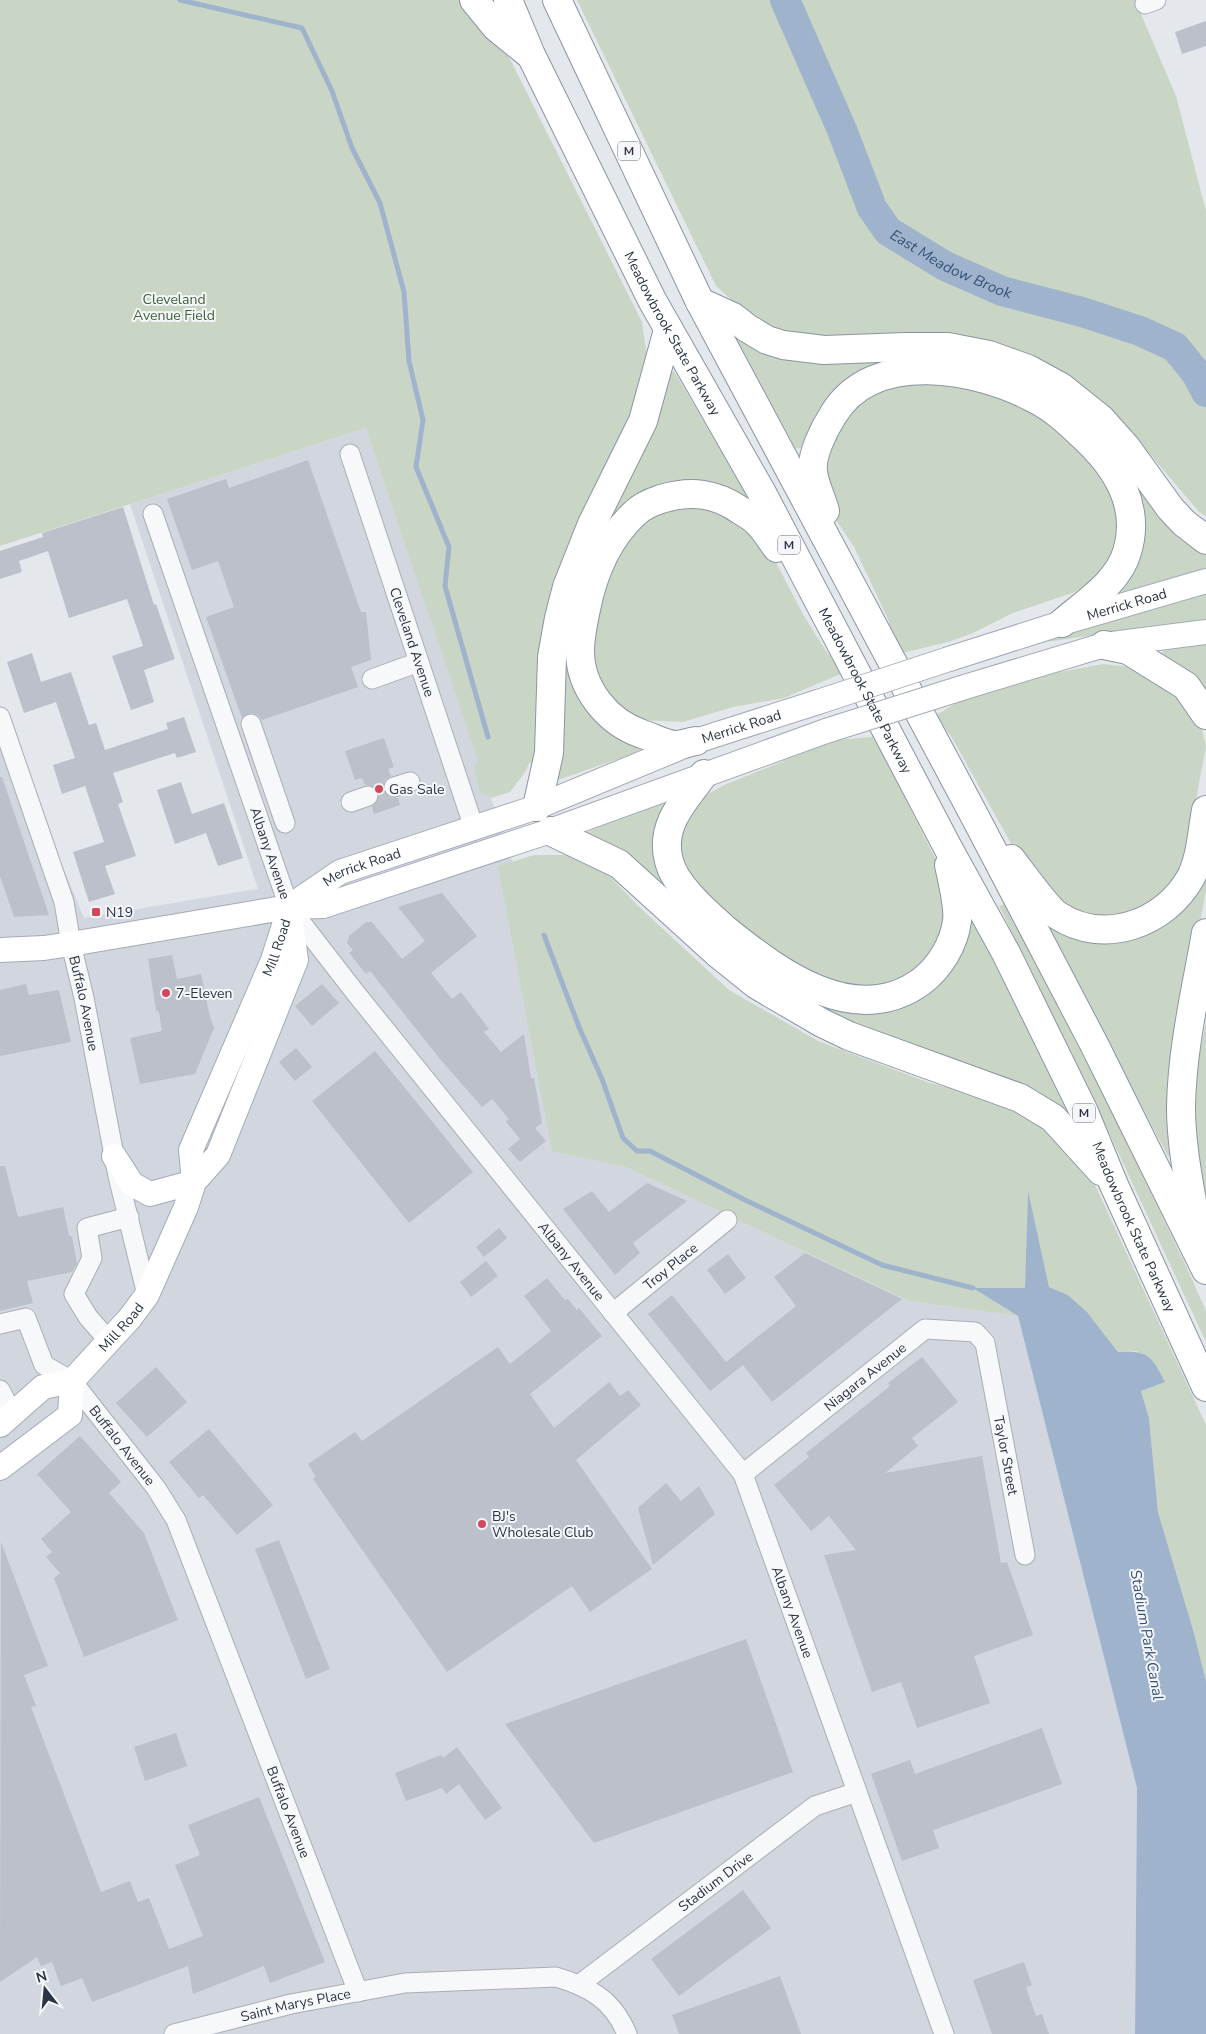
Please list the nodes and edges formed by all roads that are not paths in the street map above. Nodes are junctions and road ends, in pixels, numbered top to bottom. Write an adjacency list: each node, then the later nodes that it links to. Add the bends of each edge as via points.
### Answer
1 (474, 0): 4 (highway, via 496,26)
2 (508, 0): 4 (highway, Meadowbrook State Parkway / M)
3 (557, 0): 5 (highway, M)
4 (531, 55): 6 (highway, Meadowbrook State Parkway / M)
5 (700, 302): 9 (highway, via 733,317 767,340 783,345 824,350 948,347 989,355 1028,369 1061,387 1101,420 1170,508); 10 (highway, M)
6 (668, 330): 12 (highway, Meadowbrook State Parkway / M, via 762,493); 23 (highway, via 643,421 592,524 567,587 552,657 548,753)
7 (350, 454): 16 (street, Cleveland Avenue)
8 (153, 514): 30 (street, Albany Avenue)
9 (1206, 540)
10 (848, 581): 13 (highway, via 813,471 820,435 838,406 858,389 903,371 944,370 984,378 1035,398 1060,414 1103,455 1118,477 1130,508 1132,527 1127,553 1114,578); 25 (highway, M)
11 (1206, 581): 13 (main road, Merrick Road)
12 (817, 600): 21 (highway, via 756,520 714,496 693,493 652,502 636,511 616,532 589,594 580,653 586,680 594,697 609,715 632,730 675,745); 29 (highway, Meadowbrook State Parkway / M)
13 (1062, 623): 21 (main road, Merrick Road, bridge)
14 (1206, 632): 15 (main road, Merrick Road)
15 (1104, 645): 18 (highway, via 1128,650 1186,686); 22 (main road, Merrick Road, bridge, via 826,730)
16 (419, 662): 17 (street); 27 (street, Cleveland Avenue)
17 (372, 678)
18 (1206, 715)
19 (0, 717): 32 (street, Buffalo Avenue, via 64,902)
20 (251, 724): 26 (street)
21 (696, 741): 23 (main road, Merrick Road)
22 (704, 774): 28 (main road, Merrick Road); 29 (highway, via 672,818 668,860 677,880 710,916 750,949 821,991 846,999 872,1001 893,997 929,976 941,961 952,941 958,919)
23 (537, 807): 27 (main road, Merrick Road)
24 (1206, 810): 25 (highway, via 1196,862 1179,894 1150,919 1124,928 1095,930 1055,914)
25 (973, 814): 39 (highway, M, via 1095,1046)
26 (285, 822)
27 (474, 828): 30 (main road, Merrick Road, via 340,872)
28 (550, 831): 30 (main road, Merrick Road, via 323,906); 36 (highway, via 619,864 716,952 781,1000 849,1036 1020,1098 1053,1118)
29 (947, 846): 36 (highway, Meadowbrook State Parkway / M, via 1010,962 1084,1112)
30 (289, 907): 32 (main road, Merrick Road); 35 (main road, Mill Road, via 273,960 191,1150); 41 (street, Albany Avenue)
31 (1206, 933): 39 (highway, via 1184,1055 1181,1107)
32 (70, 944): 33 (main road, Merrick Road); 34 (street, Buffalo Avenue, via 84,998)
33 (0, 950)
34 (114, 1156): 35 (main road, via 132,1184 150,1194); 37 (street, Buffalo Avenue)
35 (194, 1182): 40 (main road, Mill Road)
36 (1114, 1185): 46 (highway, Meadowbrook State Parkway / M)
37 (129, 1217): 40 (street, Buffalo Avenue); 43 (street, via 87,1228 92,1258 74,1294 88,1317)
38 (727, 1220): 41 (street, Troy Place)
39 (1204, 1266)
40 (147, 1295): 43 (main road, Mill Road)
41 (613, 1313): 50 (street, Albany Avenue)
42 (0, 1324): 45 (street, via 26,1318 44,1365)
43 (109, 1341): 45 (main road, Mill Road)
44 (988, 1357): 50 (street, Niagara Avenue, via 985,1343 975,1332 925,1329); 51 (street, Taylor Street)
45 (72, 1381): 48 (main road, via 43,1387); 49 (main road, via 70,1415); 54 (street, Buffalo Avenue, via 156,1488 176,1520)
46 (1206, 1387)
47 (0, 1390): 48 (street)
48 (6, 1420)
49 (0, 1468)
50 (743, 1474): 52 (street, Albany Avenue)
51 (1025, 1555)
52 (857, 1792): 53 (street, Stadium Drive, via 815,1806); 57 (street, Albany Avenue)
53 (580, 1984): 54 (street, via 556,1977 405,1983); 56 (street, via 609,2005)
54 (358, 1992): 55 (street, Saint Marys Place, via 291,2004)
55 (174, 2034)
56 (627, 2034)
57 (944, 2034)

